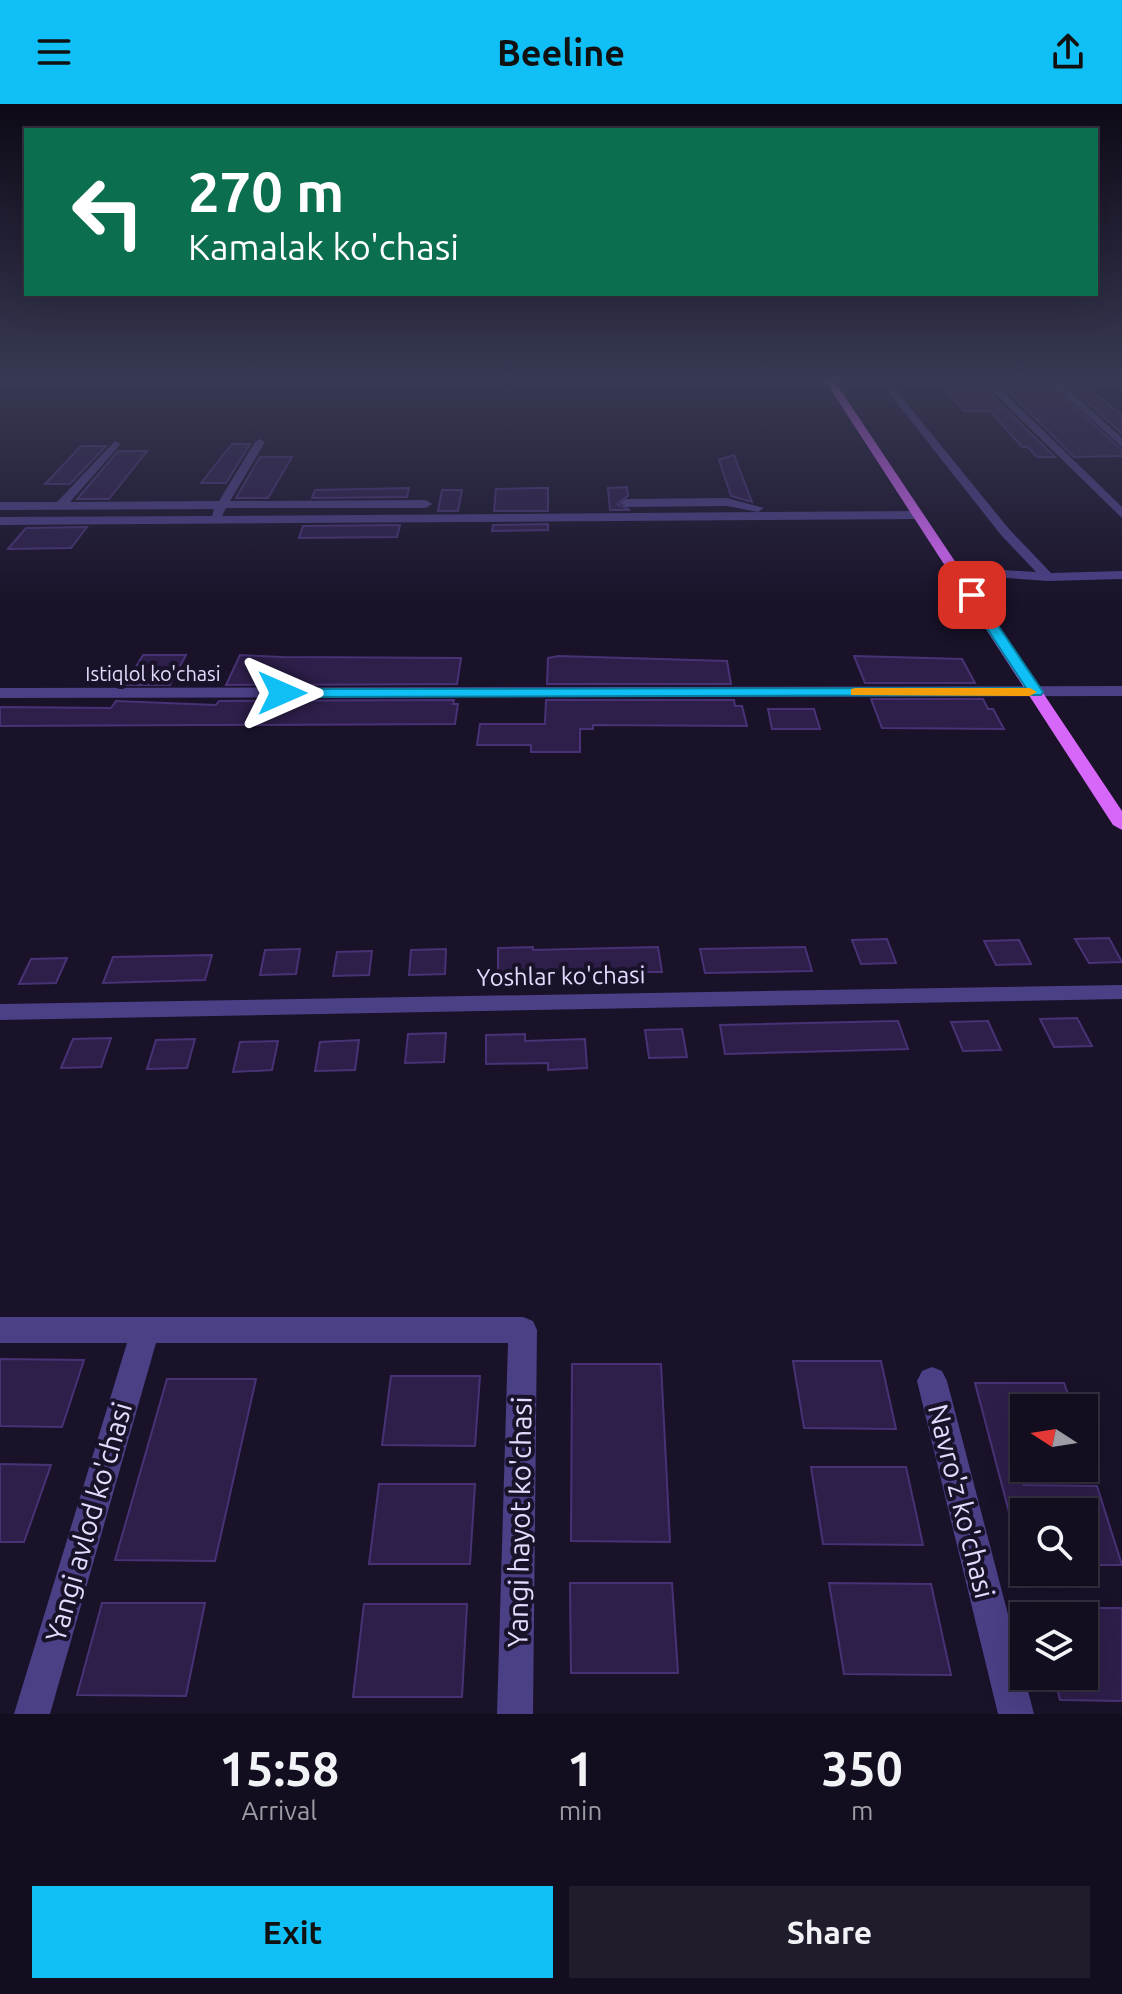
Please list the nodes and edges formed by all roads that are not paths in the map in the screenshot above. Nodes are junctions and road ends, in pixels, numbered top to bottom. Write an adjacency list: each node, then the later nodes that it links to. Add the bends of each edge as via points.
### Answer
1 (106, 454): 10 (street)
2 (253, 454): 11 (street)
3 (878, 454): 15 (main road)
4 (943, 454): 22 (street)
5 (1061, 454): 14 (street)
6 (602, 503): 9 (street)
7 (618, 503): 16 (street, via 743,503)
8 (433, 504): 12 (street)
9 (448, 504)
10 (61, 505): 11 (street); 13 (street)
11 (222, 505): 12 (street); 18 (street)
12 (342, 505): 17 (street)
13 (0, 506)
14 (1122, 514)
15 (918, 515): 16 (street); 20 (main road)
16 (771, 516): 17 (street)
17 (337, 519): 18 (street)
18 (213, 520): 19 (street)
19 (0, 521)
20 (956, 571): 22 (street); 24 (main road)
21 (1122, 575): 22 (street)
22 (1048, 577)
23 (1122, 691): 24 (street, Istiqlol ko'chasi)
24 (1036, 692): 25 (street, Istiqlol ko'chasi); 26 (main road)
25 (0, 693)
26 (1122, 825)
27 (1122, 992): 28 (street, Yoshlar ko'chasi)
28 (0, 1012)
29 (0, 1330): 30 (street)
30 (145, 1331): 32 (street, Yangi avlod ko'chasi); 33 (street, Yangi hayot ko'chasi, via 523,1330)
31 (932, 1381): 34 (street, Navro'z ko'chasi)
32 (32, 1714)
33 (515, 1714)
34 (1016, 1714)

